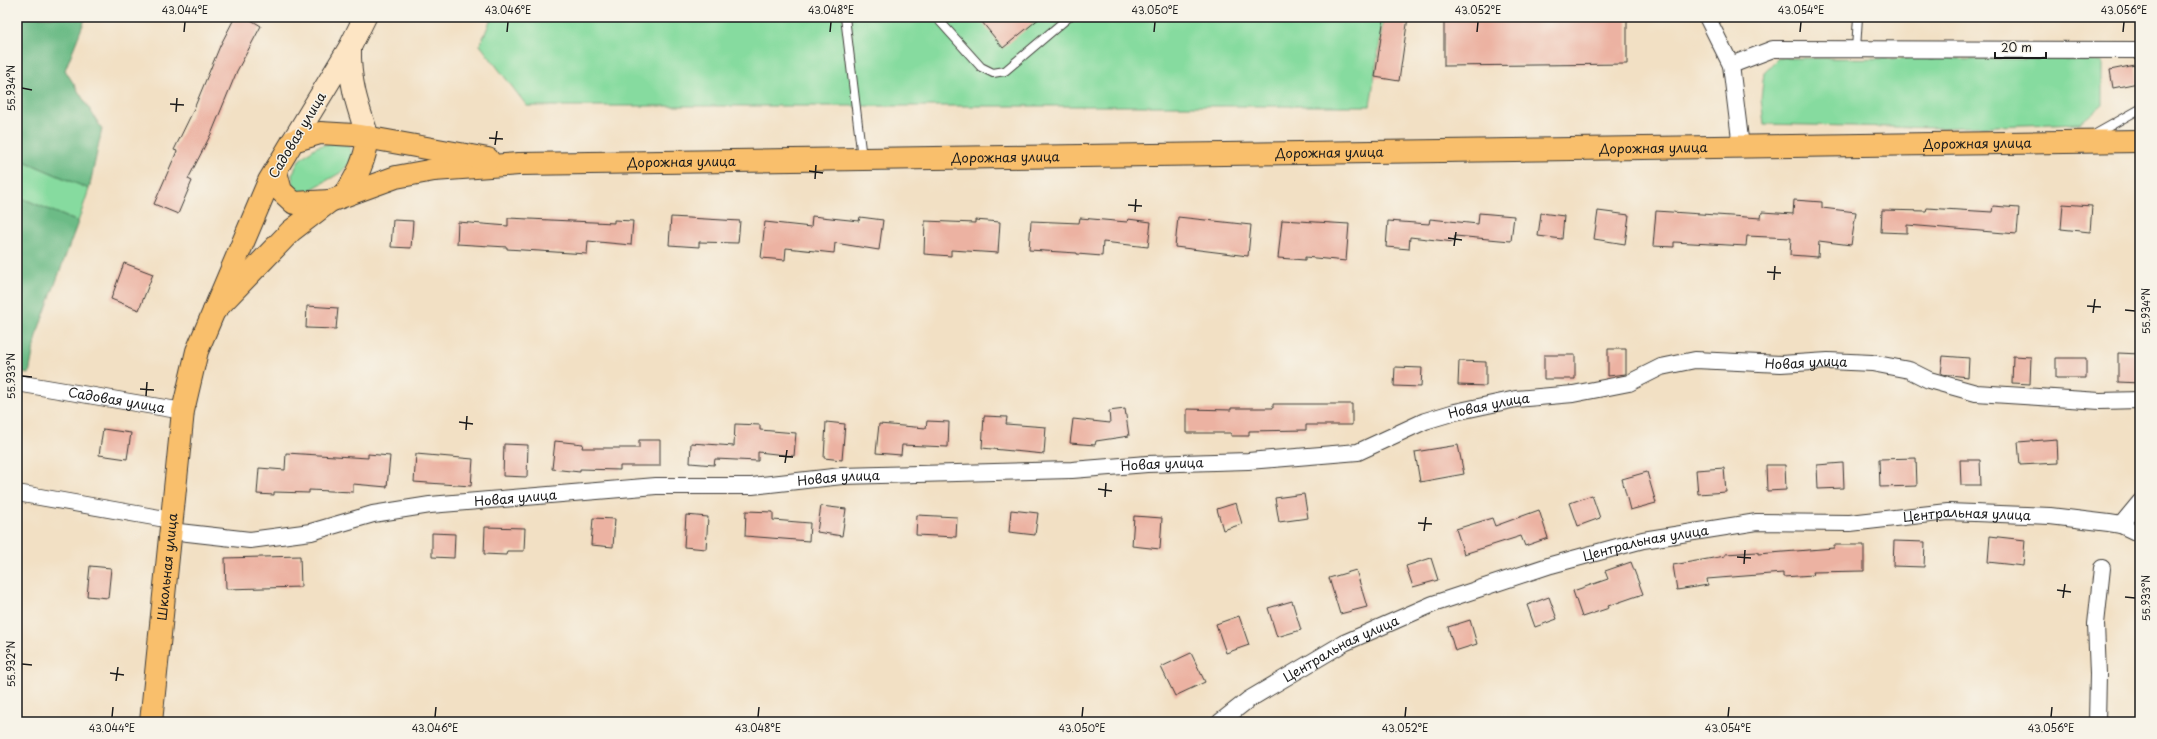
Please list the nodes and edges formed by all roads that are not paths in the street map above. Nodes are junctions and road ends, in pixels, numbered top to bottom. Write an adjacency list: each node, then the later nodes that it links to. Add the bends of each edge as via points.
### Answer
1 (364, 17): 7 (main road, Садовая улица)
2 (845, 17): 17 (lane)
3 (936, 17): 4 (lane, via 981,67 992,72 1005,72)
4 (1069, 17)
5 (1707, 17): 10 (street)
6 (1858, 17): 8 (lane)
7 (350, 47): 12 (main road, via 349,70 352,88); 13 (main road, Садовая улица)
8 (1856, 49): 9 (street); 10 (street, via 1773,49)
9 (2140, 50)
10 (1731, 65): 16 (street)
11 (2140, 109): 15 (lane)
12 (368, 137): 13 (main road, via 320,133); 18 (main road); 20 (main road, via 366,155 360,171)
13 (293, 141): 19 (main road, Садовая улица)
14 (2140, 141): 15 (main road, Дорожная улица)
15 (2081, 142): 16 (main road, Дорожная улица)
16 (1741, 147): 17 (main road, Дорожная улица)
17 (862, 159): 18 (main road, Дорожная улица)
18 (519, 164): 20 (main road, via 434,170 396,177)
19 (276, 172): 20 (main road, via 281,191 294,203); 21 (main road, Садовая улица, via 269,181)
20 (338, 198): 21 (main road, Садовая улица, via 291,231)
21 (214, 311): 24 (main road, Садовая улица, via 197,351)
22 (17, 383): 24 (street, Садовая улица)
23 (2140, 400): 28 (street, Новая улица, via 2100,401 1976,393 1929,380 1909,370 1872,363 1828,361 1781,364 1695,360 1661,367 1629,383 1573,394 1516,399 1455,412 1425,421 1358,452 1072,470 842,476 752,486 656,486 430,506 373,514 311,532 250,540)
24 (183, 411): 28 (main road, Школьная улица)
25 (17, 494): 28 (street)
26 (2140, 502): 27 (street)
27 (2115, 524): 29 (street, Центральная улица); 32 (street, Центральная улица, via 2050,516 1948,512 1850,523 1757,522 1643,540 1551,565 1433,604 1344,643 1248,700)
28 (170, 526): 31 (main road, Школьная улица)
29 (2140, 534)
30 (2102, 568): 33 (street, via 2096,624)
31 (151, 722)
32 (1220, 722)
33 (2097, 722)

